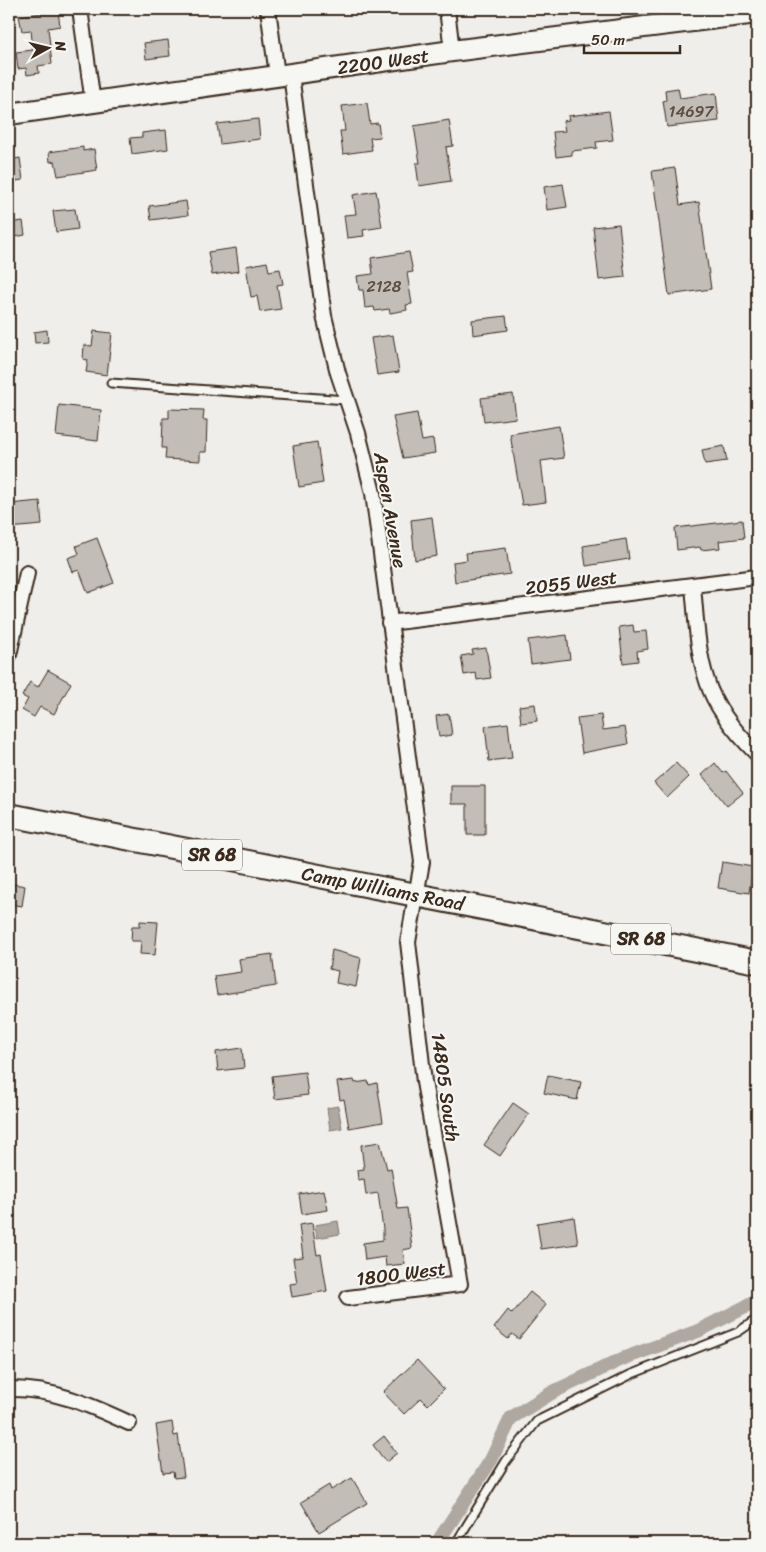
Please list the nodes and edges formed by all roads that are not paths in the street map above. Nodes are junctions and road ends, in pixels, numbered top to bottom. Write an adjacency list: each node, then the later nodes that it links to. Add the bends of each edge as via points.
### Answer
1 (80, 9): 7 (street)
2 (268, 9): 6 (street, Aspen Avenue)
3 (447, 9): 5 (street)
4 (757, 13): 5 (street, 2200 West)
5 (452, 51): 6 (street, 2200 West)
6 (284, 75): 7 (street, 2200 West); 10 (street, Aspen Avenue, via 324,316)
7 (93, 103): 8 (street, 2200 West)
8 (9, 114)
9 (110, 383): 10 (lane)
10 (347, 400): 14 (street, Aspen Avenue, via 373,493)
11 (27, 573): 15 (street)
12 (757, 577): 13 (street, 2055 West)
13 (693, 586): 14 (street, 2055 West); 16 (street, via 697,636 707,682 724,714)
14 (389, 623): 18 (street, Aspen Avenue, via 422,862)
15 (9, 655)
16 (757, 754)
17 (9, 815): 18 (main road, Camp Williams Road / SR 68)
18 (416, 895): 19 (main road, Camp Williams Road / SR 68); 20 (street, 14805 South, via 408,942 424,1082)
19 (757, 962)
20 (460, 1284): 21 (street, 1800 West)
21 (348, 1298)
22 (757, 1319): 25 (lane, via 738,1332 632,1374 537,1421 506,1461)
23 (9, 1389): 24 (street, via 30,1389 80,1401)
24 (129, 1423)
25 (456, 1543)

